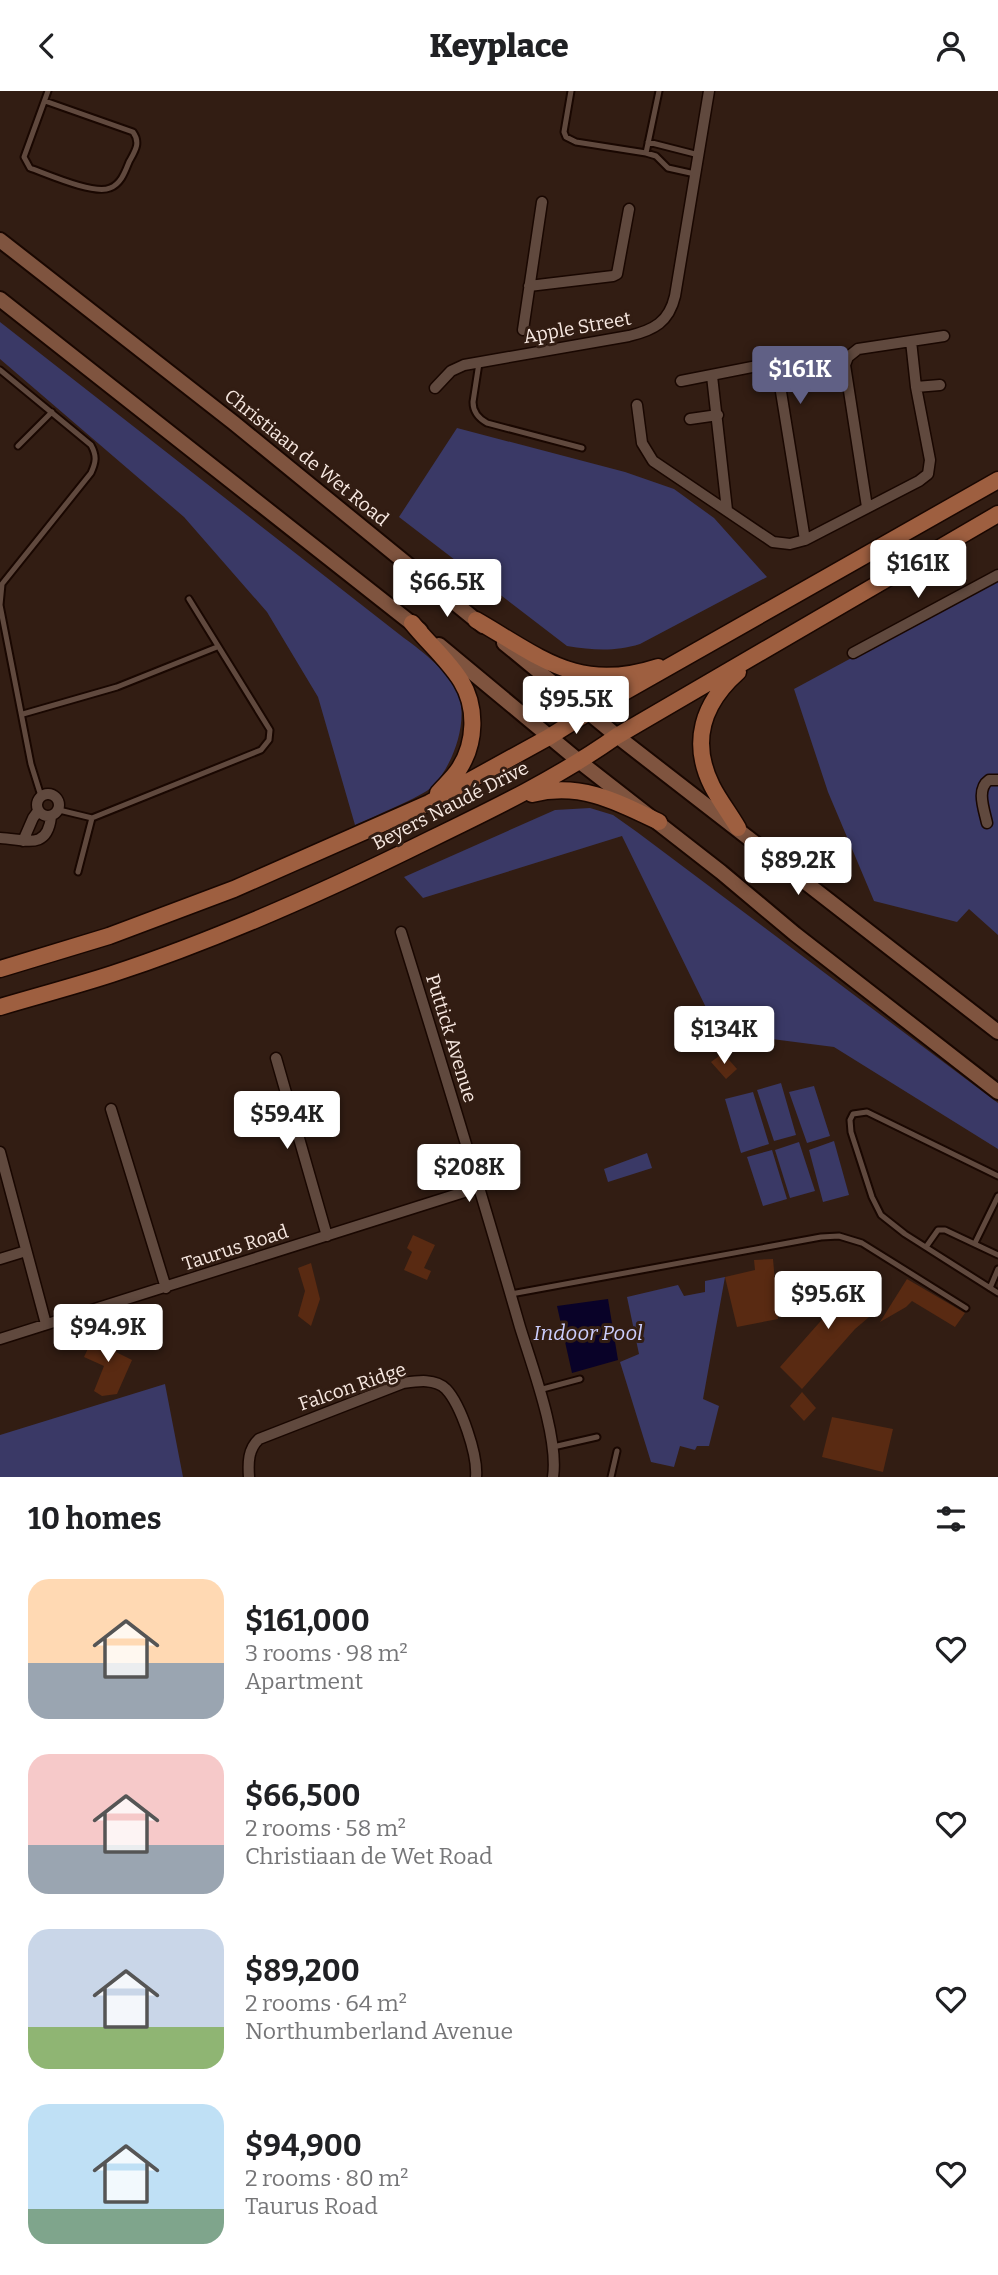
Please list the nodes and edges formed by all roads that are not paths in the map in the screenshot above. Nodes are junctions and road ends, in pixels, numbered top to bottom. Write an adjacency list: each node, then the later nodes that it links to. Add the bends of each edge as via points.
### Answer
1 (48, 91): 5 (lane)
2 (572, 91): 7 (lane, via 566,137)
3 (659, 91): 6 (lane)
4 (709, 91): 8 (street, Apple Street)
5 (45, 101): 5 (lane, via 24,157 30,168 94,189 118,183 138,147 133,132)
6 (648, 142): 7 (lane); 8 (lane)
7 (646, 153): 9 (lane, via 668,169)
8 (699, 155): 9 (street, Apple Street)
9 (695, 174): 18 (street, Apple Street, via 672,309 660,324 629,336)
10 (542, 202): 13 (street)
11 (629, 209): 13 (street, via 617,274)
12 (0, 240): 38 (main road, Christiaan de Wet Road)
13 (530, 286): 15 (street)
14 (0, 299): 39 (main road)
15 (523, 330)
16 (944, 336): 17 (street)
17 (911, 341): 23 (street); 32 (street, via 858,349 845,365)
18 (479, 362): 24 (street, Apple Street, via 458,366); 30 (lane, via 472,402 479,418)
19 (0, 370): 26 (lane)
20 (712, 376): 21 (street); 27 (street); 35 (street, via 767,364 777,367)
21 (681, 381)
22 (940, 385): 23 (street)
23 (916, 387): 32 (street, via 930,460 928,474)
24 (435, 388)
25 (637, 405): 33 (street, via 642,443 653,461)
26 (52, 412): 29 (lane); 45 (lane, via 91,445 96,460 91,473 2,583 0,605)
27 (718, 415): 28 (street); 33 (street)
28 (690, 419)
29 (18, 446)
30 (582, 447)
31 (998, 480): 43 (main road, Beyers Naudé Drive)
32 (867, 507): 35 (street)
33 (727, 510): 35 (street, via 773,542)
34 (998, 514): 41 (main road, Beyers Naudé Drive)
35 (805, 540)
36 (998, 575): 42 (street)
37 (189, 599): 40 (lane)
38 (476, 620): 43 (main road, via 551,663 598,677 624,676); 44 (main road, Christiaan de Wet Road)
39 (412, 623): 47 (main road); 52 (main road, via 461,681 472,710 468,751 459,769)
40 (217, 647): 45 (lane, via 117,687); 55 (lane, via 270,730 267,745)
41 (758, 653): 46 (main road, Beyers Naudé Drive); 58 (main road, via 727,681 700,737 712,787)
42 (853, 653)
43 (688, 657): 44 (main road, Beyers Naudé Drive)
44 (589, 712): 46 (main road, Christiaan de Wet Road); 47 (main road, Beyers Naudé Drive)
45 (23, 714): 50 (lane)
46 (617, 736): 48 (main road, Beyers Naudé Drive); 58 (main road, Christiaan de Wet Road)
47 (550, 737): 48 (main road); 52 (main road, Beyers Naudé Drive)
48 (580, 762): 51 (main road, Beyers Naudé Drive); 56 (main road)
49 (998, 780): 57 (street, via 983,785)
50 (41, 796): 53 (street); 54 (street, via 55,797 59,802)
51 (513, 798): 56 (main road, via 545,791 581,791); 64 (main road, Beyers Naudé Drive, via 336,885 189,946)
52 (429, 803): 63 (main road, Beyers Naudé Drive, via 234,889 109,936)
53 (38, 811): 54 (street, via 44,816); 60 (street)
54 (55, 813): 55 (lane); 60 (street, via 45,836)
55 (92, 818): 61 (lane)
56 (659, 822): 67 (main road, via 794,934)
57 (987, 823)
58 (738, 828): 65 (main road, Christiaan de Wet Road)
59 (0, 838): 60 (street)
60 (23, 841)
61 (78, 872)
62 (401, 932): 71 (street, Puttick Avenue)
63 (0, 968)
64 (0, 1007)
65 (998, 1032)
66 (276, 1058): 73 (street)
67 (998, 1092)
68 (111, 1109): 80 (street)
69 (1, 1158): 76 (street)
70 (998, 1176): 75 (lane, via 867,1112 853,1114 851,1132 881,1215)
71 (480, 1187): 73 (street, Taurus Road); 83 (street, Puttick Avenue)
72 (998, 1196): 74 (lane)
73 (327, 1236): 80 (street, Taurus Road)
74 (975, 1243): 75 (lane, via 938,1230); 77 (lane)
75 (926, 1247): 81 (lane)
76 (26, 1251): 78 (street); 85 (street)
77 (998, 1255)
78 (0, 1259)
79 (998, 1269): 81 (lane)
80 (166, 1288): 85 (street, Taurus Road)
81 (990, 1288): 82 (lane)
82 (998, 1293)
83 (511, 1294): 84 (lane, via 839,1236 862,1243); 88 (street, Puttick Avenue)
84 (966, 1308)
85 (46, 1324): 86 (street, Taurus Road)
86 (0, 1339)
87 (580, 1379): 88 (lane)
88 (538, 1390): 90 (street, Puttick Avenue)
89 (597, 1437): 90 (lane)
90 (553, 1447): 94 (street, Puttick Avenue)
91 (617, 1451): 95 (lane)
92 (250, 1477): 93 (street, Falcon Ridge, via 248,1459 259,1439 403,1383 426,1381 446,1389 454,1401 474,1447)
93 (475, 1477)
94 (553, 1477)
95 (611, 1477)

